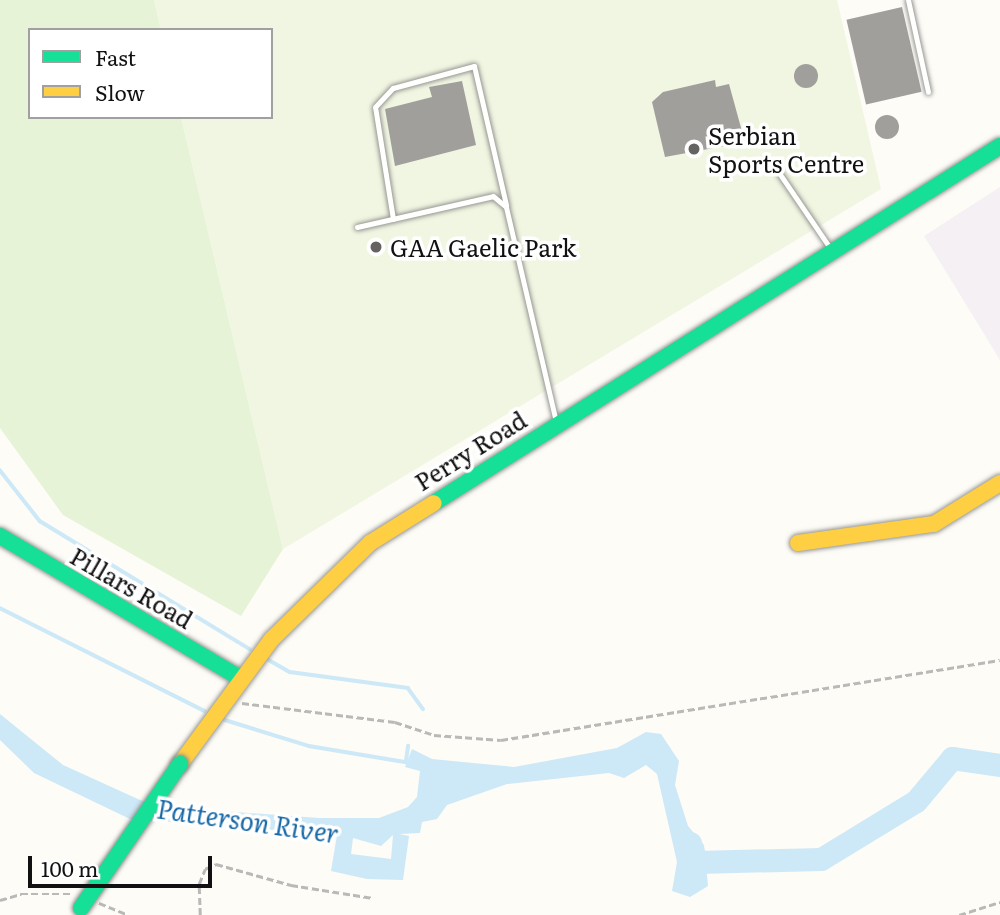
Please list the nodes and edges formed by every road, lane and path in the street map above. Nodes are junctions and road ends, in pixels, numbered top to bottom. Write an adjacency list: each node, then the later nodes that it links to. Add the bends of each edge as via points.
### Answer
1 (908, 0): 2 (lane)
2 (928, 92)
3 (1000, 146): 8 (main road, Perry Road)
4 (775, 167): 8 (lane)
5 (506, 207): 6 (lane, via 493,196); 6 (lane, via 474,66 393,88 375,107); 9 (lane)
6 (393, 219): 7 (lane)
7 (357, 228)
8 (832, 250): 9 (main road, Perry Road)
9 (556, 422): 14 (main road, Perry Road, via 370,542 309,597)
10 (1000, 483): 12 (main road, via 934,524)
11 (0, 536): 14 (main road, Pillars Road)
12 (798, 544)
13 (1000, 660): 15 (path, via 501,740 434,735 395,722)
14 (240, 678): 15 (main road, Perry Road)
15 (225, 701): 19 (main road, Perry Road, bridge)
16 (373, 898): 21 (path, via 291,885 216,864 205,869 199,884)
17 (0, 900): 19 (path, via 21,894)
18 (1000, 902): 22 (path)
19 (83, 905): 20 (path)
20 (128, 915)
21 (200, 915)
22 (959, 915)

